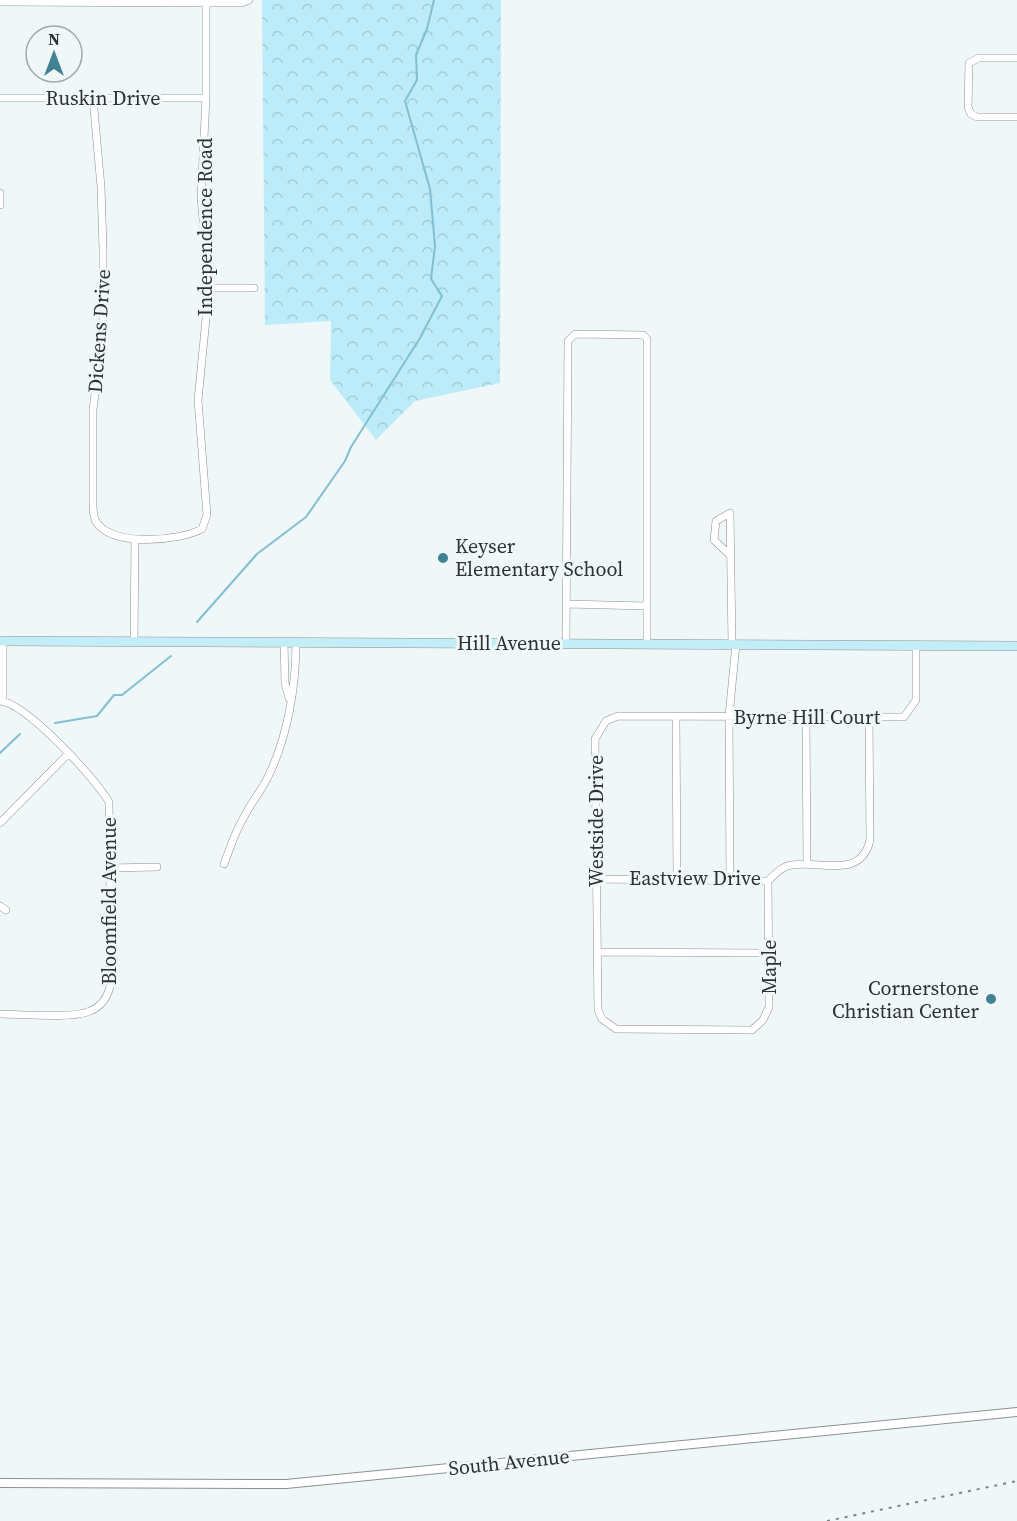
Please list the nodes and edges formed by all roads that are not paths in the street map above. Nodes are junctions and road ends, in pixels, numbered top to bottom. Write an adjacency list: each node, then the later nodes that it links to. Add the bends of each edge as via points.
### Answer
1 (249, 0): 7 (street)
2 (33, 1): 3 (street); 6 (street)
3 (45, 1): 4 (street)
4 (142, 1): 5 (street)
5 (154, 1): 7 (street)
6 (0, 2)
7 (206, 3): 11 (street, Independence Road)
8 (1017, 58): 12 (street, via 979,58 969,63 968,107 977,117)
9 (0, 98): 10 (street, Ruskin Drive)
10 (93, 98): 11 (street, Ruskin Drive); 17 (street, Dickens Drive, via 101,187 103,330 93,410 93,506 95,519 102,528)
11 (206, 98): 15 (street, Independence Road, via 201,197)
12 (1017, 117)
13 (0, 193): 14 (street)
14 (0, 205)
15 (208, 288): 16 (street); 17 (street, Independence Road, via 198,400 206,522 202,529 181,538)
16 (254, 288)
17 (135, 539): 22 (street)
18 (731, 556): 18 (street, via 731,545 730,513 716,521 714,540); 27 (street)
19 (566, 604): 20 (street); 20 (street, via 568,341 575,334 643,335 648,339); 25 (street)
20 (647, 606): 26 (street)
21 (1, 640): 22 (main road, Hill Avenue); 31 (street)
22 (134, 641): 23 (main road, Hill Avenue)
23 (284, 642): 24 (main road, Hill Avenue); 30 (street)
24 (296, 642): 25 (main road, Hill Avenue); 30 (street, via 296,682)
25 (566, 643): 26 (main road, Hill Avenue)
26 (648, 644): 27 (main road, Hill Avenue)
27 (734, 644): 28 (main road, Hill Avenue); 33 (street)
28 (916, 645): 29 (main road, Hill Avenue); 35 (street, Byrne Hill Court, via 916,700 904,717)
29 (1017, 645)
30 (289, 699): 39 (street, via 284,737)
31 (1, 701): 37 (street, Bloomfield Avenue, via 15,705 34,720)
32 (634, 716): 34 (street, Byrne Hill Court); 43 (street, Westside Drive, via 606,721 595,739)
33 (729, 716): 34 (street, Byrne Hill Court); 36 (street, Byrne Hill Court); 45 (street)
34 (676, 717): 44 (street)
35 (869, 717): 36 (street, Byrne Hill Court); 40 (street, Eastview Drive, via 867,851 860,861 847,865)
36 (806, 718): 40 (street)
37 (68, 754): 38 (street); 42 (street, Bloomfield Avenue, via 109,802)
38 (0, 823)
39 (224, 864)
40 (807, 864): 46 (street, Eastview Drive, via 790,865)
41 (157, 867): 42 (street)
42 (110, 868): 50 (street, Bloomfield Avenue, via 111,982 101,1004 77,1014)
43 (596, 879): 44 (street, Eastview Drive); 47 (street, Westside Drive)
44 (677, 879): 45 (street, Eastview Drive)
45 (730, 879): 46 (street, Eastview Drive)
46 (768, 881): 48 (street, Maple)
47 (597, 952): 48 (street); 49 (street, Westside Drive)
48 (770, 953): 49 (street, Maple, via 769,1007 763,1020 752,1029 616,1029 602,1019)
49 (598, 1002)
50 (0, 1014)
51 (1017, 1412): 52 (street, South Avenue, via 286,1484)
52 (0, 1483)

